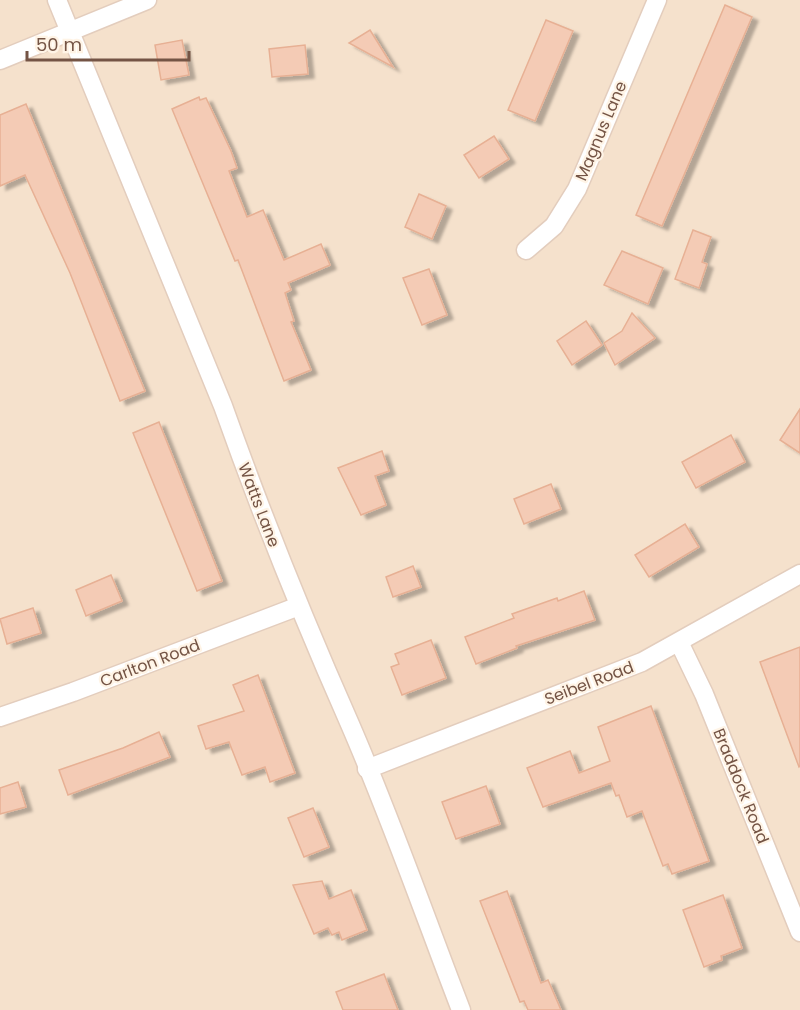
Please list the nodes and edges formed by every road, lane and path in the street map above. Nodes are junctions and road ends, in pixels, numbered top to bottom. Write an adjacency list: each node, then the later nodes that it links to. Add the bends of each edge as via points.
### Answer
1 (57, 0): 4 (street, Watts Lane)
2 (147, 0): 4 (street)
3 (657, 0): 6 (street, Magnus Lane, via 577,189 554,226)
4 (70, 33): 5 (street); 8 (street, Watts Lane, via 223,406)
5 (0, 60)
6 (526, 250)
7 (800, 574): 9 (street, Seibel Road)
8 (299, 606): 10 (street, Carlton Road); 11 (street, Watts Lane)
9 (679, 642): 11 (street, Seibel Road, via 642,663); 12 (street, Braddock Road)
10 (0, 717)
11 (367, 769): 13 (street, Watts Lane)
12 (799, 925)
13 (461, 1010)

